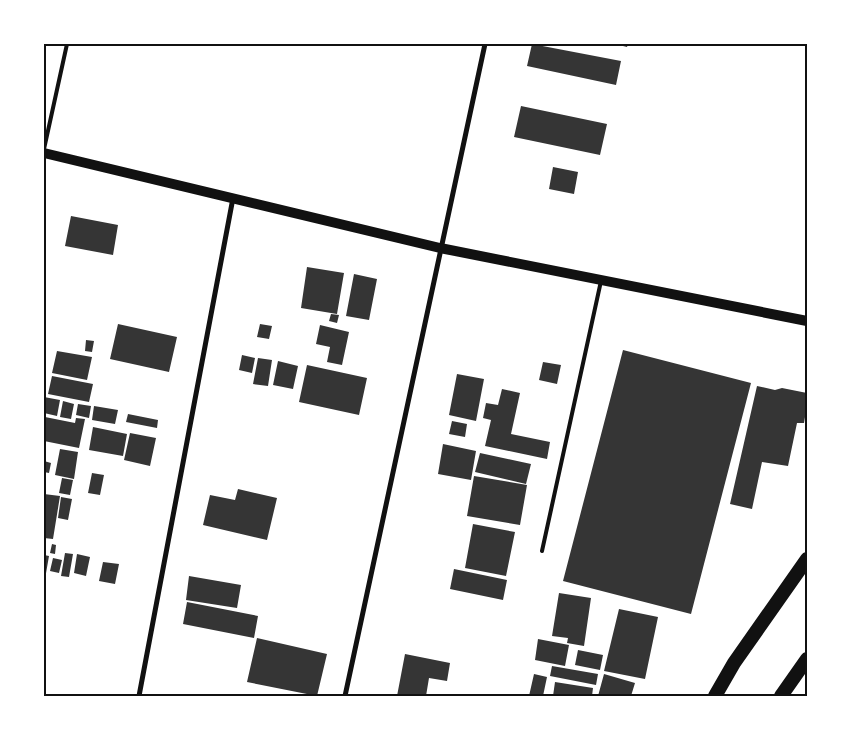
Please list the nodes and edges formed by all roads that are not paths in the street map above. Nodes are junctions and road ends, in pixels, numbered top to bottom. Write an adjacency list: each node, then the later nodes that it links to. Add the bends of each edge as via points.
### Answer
1 (67, 44): 3 (lane)
2 (485, 44): 6 (street)
3 (44, 148)
4 (44, 153): 5 (main road)
5 (233, 198): 6 (main road); 12 (street)
6 (440, 248): 7 (main road); 13 (street)
7 (601, 279): 8 (main road); 9 (lane)
8 (807, 321)
9 (542, 551)
10 (807, 559): 14 (highway, via 734,663)
11 (807, 659): 15 (highway)
12 (139, 696)
13 (345, 696)
14 (715, 696)
15 (781, 696)

